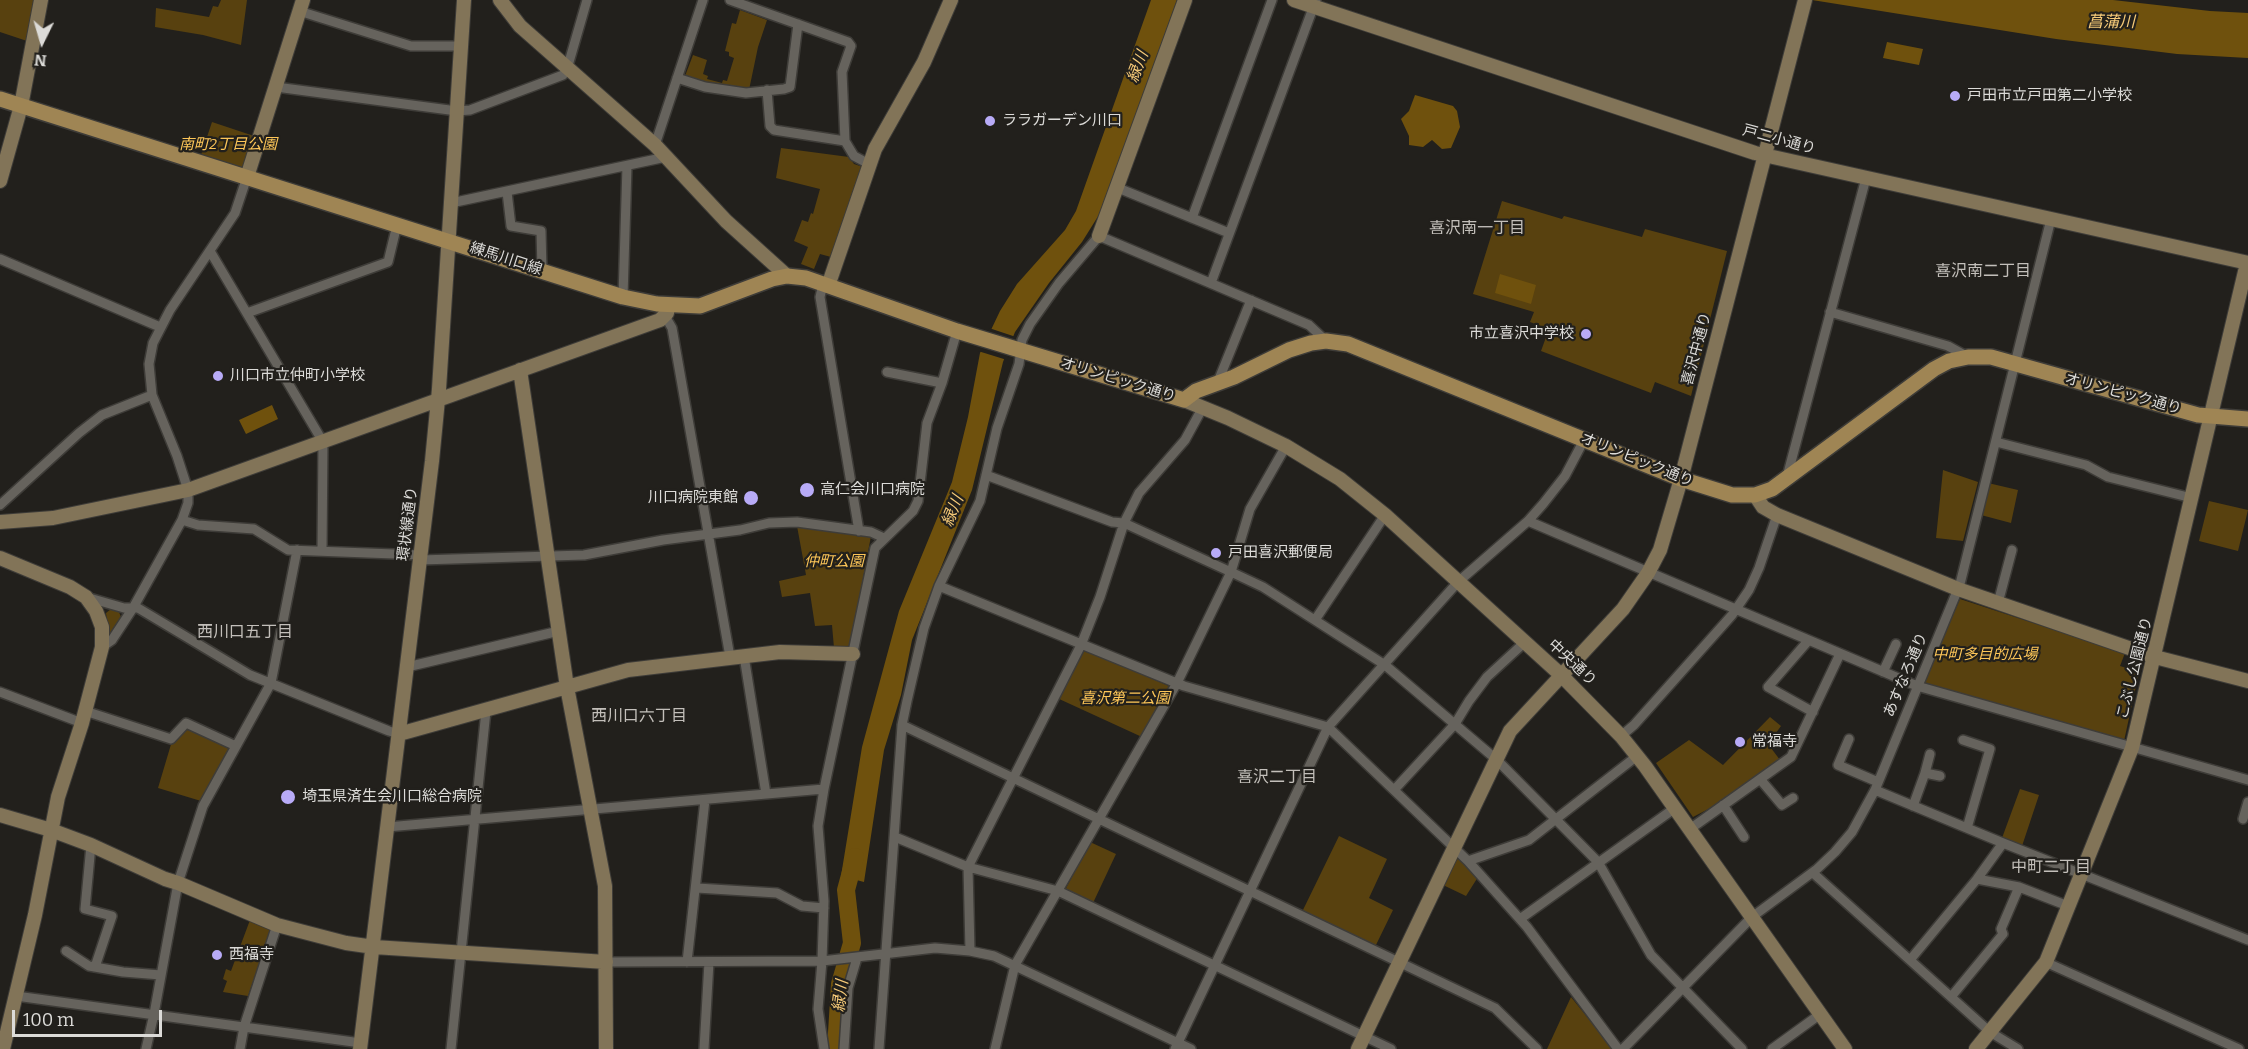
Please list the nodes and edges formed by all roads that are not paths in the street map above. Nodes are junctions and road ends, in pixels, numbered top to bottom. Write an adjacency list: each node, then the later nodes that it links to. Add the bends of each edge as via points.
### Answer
1 (41, 0): 21 (street)
2 (464, 0): 15 (street, 環状線通り)
3 (500, 0): 16 (street, via 520,26)
4 (587, 0): 16 (street)
5 (703, 0): 17 (street)
6 (730, 0): 14 (street)
7 (951, 0): 27 (street, via 924,62)
8 (1185, 0): 32 (street)
9 (1272, 0): 35 (street)
10 (1294, 0): 12 (street, 戸二小通り)
11 (1804, 2): 25 (street, 喜沢中通り)
12 (1315, 3): 25 (street, 戸二小通り); 38 (street)
13 (301, 6): 15 (street, via 411,46); 18 (street)
14 (798, 24): 19 (street, via 790,87); 23 (street, via 849,42 842,72)
15 (461, 46): 22 (street, 環状線通り)
16 (567, 69): 22 (street, via 563,75 470,110); 24 (street)
17 (677, 78): 19 (street, via 746,93); 24 (street)
18 (276, 87): 22 (street); 29 (street)
19 (767, 90): 23 (street, via 770,126 774,130)
20 (0, 99): 21 (main road, 練馬川口線)
21 (21, 106): 29 (main road, 練馬川口線); 31 (street)
22 (457, 111): 34 (street, 環状線通り)
23 (845, 141): 27 (street, via 854,156)
24 (655, 146): 26 (street)
25 (1765, 155): 30 (street, 戸二小通り); 74 (street, 喜沢中通り)
26 (666, 157): 28 (street); 45 (street, via 726,221)
27 (869, 164): 47 (street)
28 (627, 166): 33 (street); 48 (street)
29 (247, 177): 37 (main road, 練馬川口線); 41 (street, via 235,213)
30 (1866, 178): 36 (street, 戸二小通り); 51 (street)
31 (0, 181)
32 (1118, 188): 35 (street); 39 (street)
33 (507, 192): 34 (street); 44 (street, via 511,226 541,231)
34 (451, 203): 40 (street, 環状線通り)
35 (1192, 219): 38 (street)
36 (2051, 219): 43 (street, 戸二小通り); 58 (street, あすなろ通り)
37 (397, 225): 40 (main road, 練馬川口線); 52 (street, via 388,262)
38 (1229, 233): 46 (street)
39 (1099, 236): 46 (street); 56 (street, via 1044,303)
40 (449, 241): 44 (main road, 練馬川口線); 64 (street, 環状線通り)
41 (210, 251): 52 (street); 53 (street)
42 (0, 259): 53 (street)
43 (2248, 263): 67 (street, こぶし公園通り)
44 (542, 270): 48 (main road, 練馬川口線)
45 (787, 276): 47 (main road, 練馬川口線); 50 (main road, 練馬川口線, via 700,306)
46 (1211, 283): 49 (street)
47 (825, 285): 54 (main road, 練馬川口線); 86 (street, via 820,297)
48 (623, 297): 50 (main road, 練馬川口線)
49 (1251, 300): 55 (street, via 1309,325); 62 (street)
50 (667, 311): 59 (street, via 660,320); 87 (street)
51 (1830, 312): 57 (street, via 1948,346); 75 (street)
52 (247, 313): 70 (street)
53 (160, 327): 63 (street, via 150,353)
54 (957, 331): 56 (main road, 練馬川口線); 61 (street)
55 (1326, 342): 62 (main road, オリンピック通り, via 1289,350); 69 (main road, オリンピック通り, via 1360,348)
56 (1016, 350): 65 (main road, オリンピック通り); 73 (street, via 1019,364)
57 (1968, 357): 58 (main road, オリンピック通り); 75 (main road, オリンピック通り, via 1934,369)
58 (2014, 363): 67 (main road, オリンピック通り); 71 (street, あすなろ通り)
59 (520, 370): 64 (street); 92 (street)
60 (886, 372): 61 (street)
61 (942, 383): 88 (street, via 927,423 918,501 913,511)
62 (1217, 384): 65 (main road, オリンピック通り)
63 (152, 395): 76 (street); 79 (street, via 102,415)
64 (438, 400): 70 (street); 93 (street, 環状線通り)
65 (1184, 400): 66 (street, 中央通り)
66 (1203, 407): 72 (street, 中央通り); 85 (street, via 1185,440 1140,493)
67 (2212, 417): 68 (main road, オリンピック通り); 78 (street, こぶし公園通り)
68 (2248, 419)
69 (1584, 440): 74 (main road, オリンピック通り); 83 (street, via 1565,476)
70 (323, 442): 76 (street); 91 (street)
71 (1996, 442): 78 (street); 99 (street, あすなろ通り)
72 (1286, 446): 80 (street, 中央通り, via 1320,465); 95 (street, via 1250,509)
73 (986, 475): 85 (street); 98 (street, via 980,501)
74 (1681, 479): 77 (main road, オリンピック通り, via 1732,495); 96 (street, 喜沢中通り, via 1668,528)
75 (1787, 479): 77 (main road, オリンピック通り)
76 (188, 490): 82 (street); 84 (street, via 53,518)
77 (1755, 495): 81 (street, via 1763,507)
78 (2192, 498): 115 (street, こぶし公園通り)
79 (0, 505)
80 (1385, 515): 97 (street, 中央通り); 104 (street)
81 (1777, 515): 99 (street); 103 (street, via 1759,568)
82 (182, 520): 89 (street, via 254,529 288,550); 102 (street)
83 (1528, 521): 96 (street); 97 (street)
84 (0, 522)
85 (1124, 523): 95 (street); 109 (street)
86 (859, 531): 87 (street, via 796,522 769,523); 88 (street)
87 (709, 535): 92 (street, via 584,555); 114 (street)
88 (884, 538): 111 (street, via 875,548)
89 (297, 550): 91 (street); 121 (street)
90 (2012, 550): 101 (street)
91 (322, 551): 93 (street)
92 (547, 555): 93 (street); 105 (street)
93 (420, 557): 117 (street, 環状線通り)
94 (0, 558): 100 (street)
95 (1230, 572): 104 (street, via 1263,587); 122 (street)
96 (1648, 573): 103 (street); 119 (street, 喜沢中通り, via 1623,609)
97 (1458, 582): 107 (street, 中央通り); 116 (street)
98 (939, 586): 109 (street); 130 (street, via 924,628)
99 (1958, 590): 101 (street); 123 (street, あすなろ通り)
100 (86, 597): 102 (street); 110 (street, via 102,627)
101 (1998, 603): 115 (street)
102 (133, 608): 110 (street, via 112,640); 121 (street)
103 (1736, 610): 106 (street); 133 (street)
104 (1315, 620): 116 (street)
105 (559, 631): 117 (street); 124 (street)
106 (1808, 641): 112 (street); 127 (street, via 1768,687)
107 (1525, 642): 119 (street, 中央通り); 129 (street, via 1487,677)
108 (1896, 644): 118 (street)
109 (1082, 645): 122 (street); 143 (street)
110 (102, 648): 128 (street)
111 (853, 654): 113 (street, via 780,652); 147 (street)
112 (1840, 654): 118 (street); 127 (street)
113 (744, 656): 114 (street); 149 (street)
114 (730, 657): 124 (street, via 628,670)
115 (2155, 657): 120 (street); 137 (street, こぶし公園通り)
116 (1385, 664): 129 (street); 131 (street)
117 (407, 667): 132 (street, 環状線通り)
118 (1883, 672): 123 (street)
119 (1561, 675): 133 (street, 中央通り); 140 (street, 喜沢中通り, via 1510,731)
120 (2248, 681)
121 (271, 683): 132 (street); 136 (street)
122 (1177, 683): 131 (street); 158 (street)
123 (1917, 686): 137 (street); 146 (street, あすなろ通り)
124 (567, 687): 126 (street); 156 (street)
125 (0, 692): 128 (street)
126 (486, 711): 132 (street); 160 (street)
127 (1813, 712): 144 (street, via 1791,757)
128 (84, 717): 136 (street, via 171,739 186,723); 165 (street)
129 (1455, 724): 140 (street); 148 (street)
130 (902, 725): 143 (street); 166 (street)
131 (1328, 727): 148 (street); 181 (street)
132 (399, 734): 162 (street, 環状線通り)
133 (1622, 736): 139 (street, 中央通り)
134 (1849, 739): 146 (street, via 1838,765)
135 (1963, 740): 163 (street, via 1990,749)
136 (236, 746): 177 (street, via 203,806)
137 (2132, 748): 145 (street); 175 (street, こぶし公園通り)
138 (1930, 754): 141 (street)
139 (1637, 756): 155 (street, 中央通り); 161 (street)
140 (1497, 760): 161 (street); 170 (street, 喜沢中通り)
141 (1925, 773): 142 (street); 154 (street)
142 (1940, 776)
143 (1012, 777): 158 (street); 173 (street)
144 (1760, 778): 150 (street, via 1782,805); 153 (street)
145 (2248, 780)
146 (1876, 786): 154 (street); 174 (street, あすなろ通り, via 1852,832)
147 (824, 789): 149 (street); 183 (street, via 818,826)
148 (1394, 790): 170 (street)
149 (766, 794): 151 (street)
150 (1793, 798)
151 (705, 800): 156 (street); 179 (street)
152 (2248, 801): 159 (street)
153 (1723, 806): 164 (street); 167 (street)
154 (1914, 806): 163 (street)
155 (1675, 808): 164 (street, 中央通り); 172 (street)
156 (590, 810): 160 (street); 196 (street, via 605,886)
157 (0, 815): 165 (street)
158 (1100, 819): 180 (street); 181 (street)
159 (2243, 819)
160 (475, 820): 162 (street); 191 (street)
161 (1557, 820): 171 (street, via 1529,840); 172 (street)
162 (387, 827): 188 (street, 環状線通り)
163 (1967, 828): 168 (street)
164 (1690, 829): 184 (street, 中央通り)
165 (51, 830): 169 (street); 206 (street)
166 (895, 837): 173 (street); 192 (street)
167 (1744, 837)
168 (2003, 843): 175 (street); 176 (street)
169 (91, 845): 177 (street); 203 (street, via 86,909 112,916)
170 (1455, 847): 171 (street); 199 (street, 喜沢中通り)
171 (1467, 861): 185 (street)
172 (1598, 862): 185 (street); 205 (street, via 1651,955)
173 (968, 867): 180 (street); 190 (street)
174 (1813, 873): 184 (street, あすなろ通り); 194 (street)
175 (2082, 873): 182 (street, こぶし公園通り); 187 (street)
176 (1977, 879): 178 (street); 194 (street)
177 (178, 883): 186 (street); 204 (street)
178 (2019, 887): 182 (street); 207 (street, via 2001,929 2003,934)
179 (696, 888): 183 (street, via 777,893 802,906); 197 (street)
180 (1058, 891): 200 (street); 202 (street)
181 (1250, 891): 199 (street); 202 (street)
182 (2068, 906): 211 (street, こぶし公園通り, via 2046,962)
183 (824, 908): 195 (street)
184 (1752, 917): 205 (street, あすなろ通り); 209 (street, 中央通り)
185 (1520, 919): 228 (street)
186 (278, 925): 188 (street); 210 (street)
187 (2248, 940)
188 (374, 947): 191 (street); 213 (street, 環状線通り)
189 (66, 951): 203 (street)
190 (970, 951): 192 (street, via 935,948); 200 (street)
191 (461, 953): 196 (street); 218 (street)
192 (886, 954): 193 (street); 223 (street)
193 (857, 958): 195 (street); 222 (street, via 848,988)
194 (1910, 960): 207 (street)
195 (823, 961): 198 (street); 221 (street, via 818,1009)
196 (606, 962): 197 (street); 219 (street)
197 (687, 962): 198 (street)
198 (709, 963): 220 (street)
199 (1399, 963): 212 (street, 喜沢中通り); 227 (street, via 1495,1008)
200 (1015, 965): 214 (street); 224 (street)
201 (2052, 965): 235 (street)
202 (1215, 966): 212 (street); 214 (street)
203 (95, 967): 204 (street)
204 (161, 975): 208 (street)
205 (1682, 988): 229 (street, あすなろ通り); 230 (street)
206 (16, 996): 208 (street); 215 (street)
207 (1951, 997): 211 (street)
208 (154, 1014): 210 (street); 216 (street)
209 (1819, 1015): 231 (street); 232 (street, 中央通り)
210 (244, 1027): 213 (street); 217 (street)
211 (1990, 1032): 233 (street, こぶし公園通り); 234 (street)
212 (1361, 1042): 226 (street)
213 (361, 1046)
214 (1177, 1046): 225 (street)
215 (3, 1049)
216 (146, 1049)
217 (240, 1049)
218 (452, 1049)
219 (606, 1049)
220 (704, 1049)
221 (824, 1049)
222 (844, 1049)
223 (879, 1049)
224 (994, 1049)
225 (1191, 1049)
226 (1391, 1049)
227 (1537, 1049)
228 (1618, 1049)
229 (1623, 1049)
230 (1742, 1049)
231 (1772, 1049)
232 (1845, 1049)
233 (1976, 1049)
234 (2018, 1049)
235 (2239, 1049)

